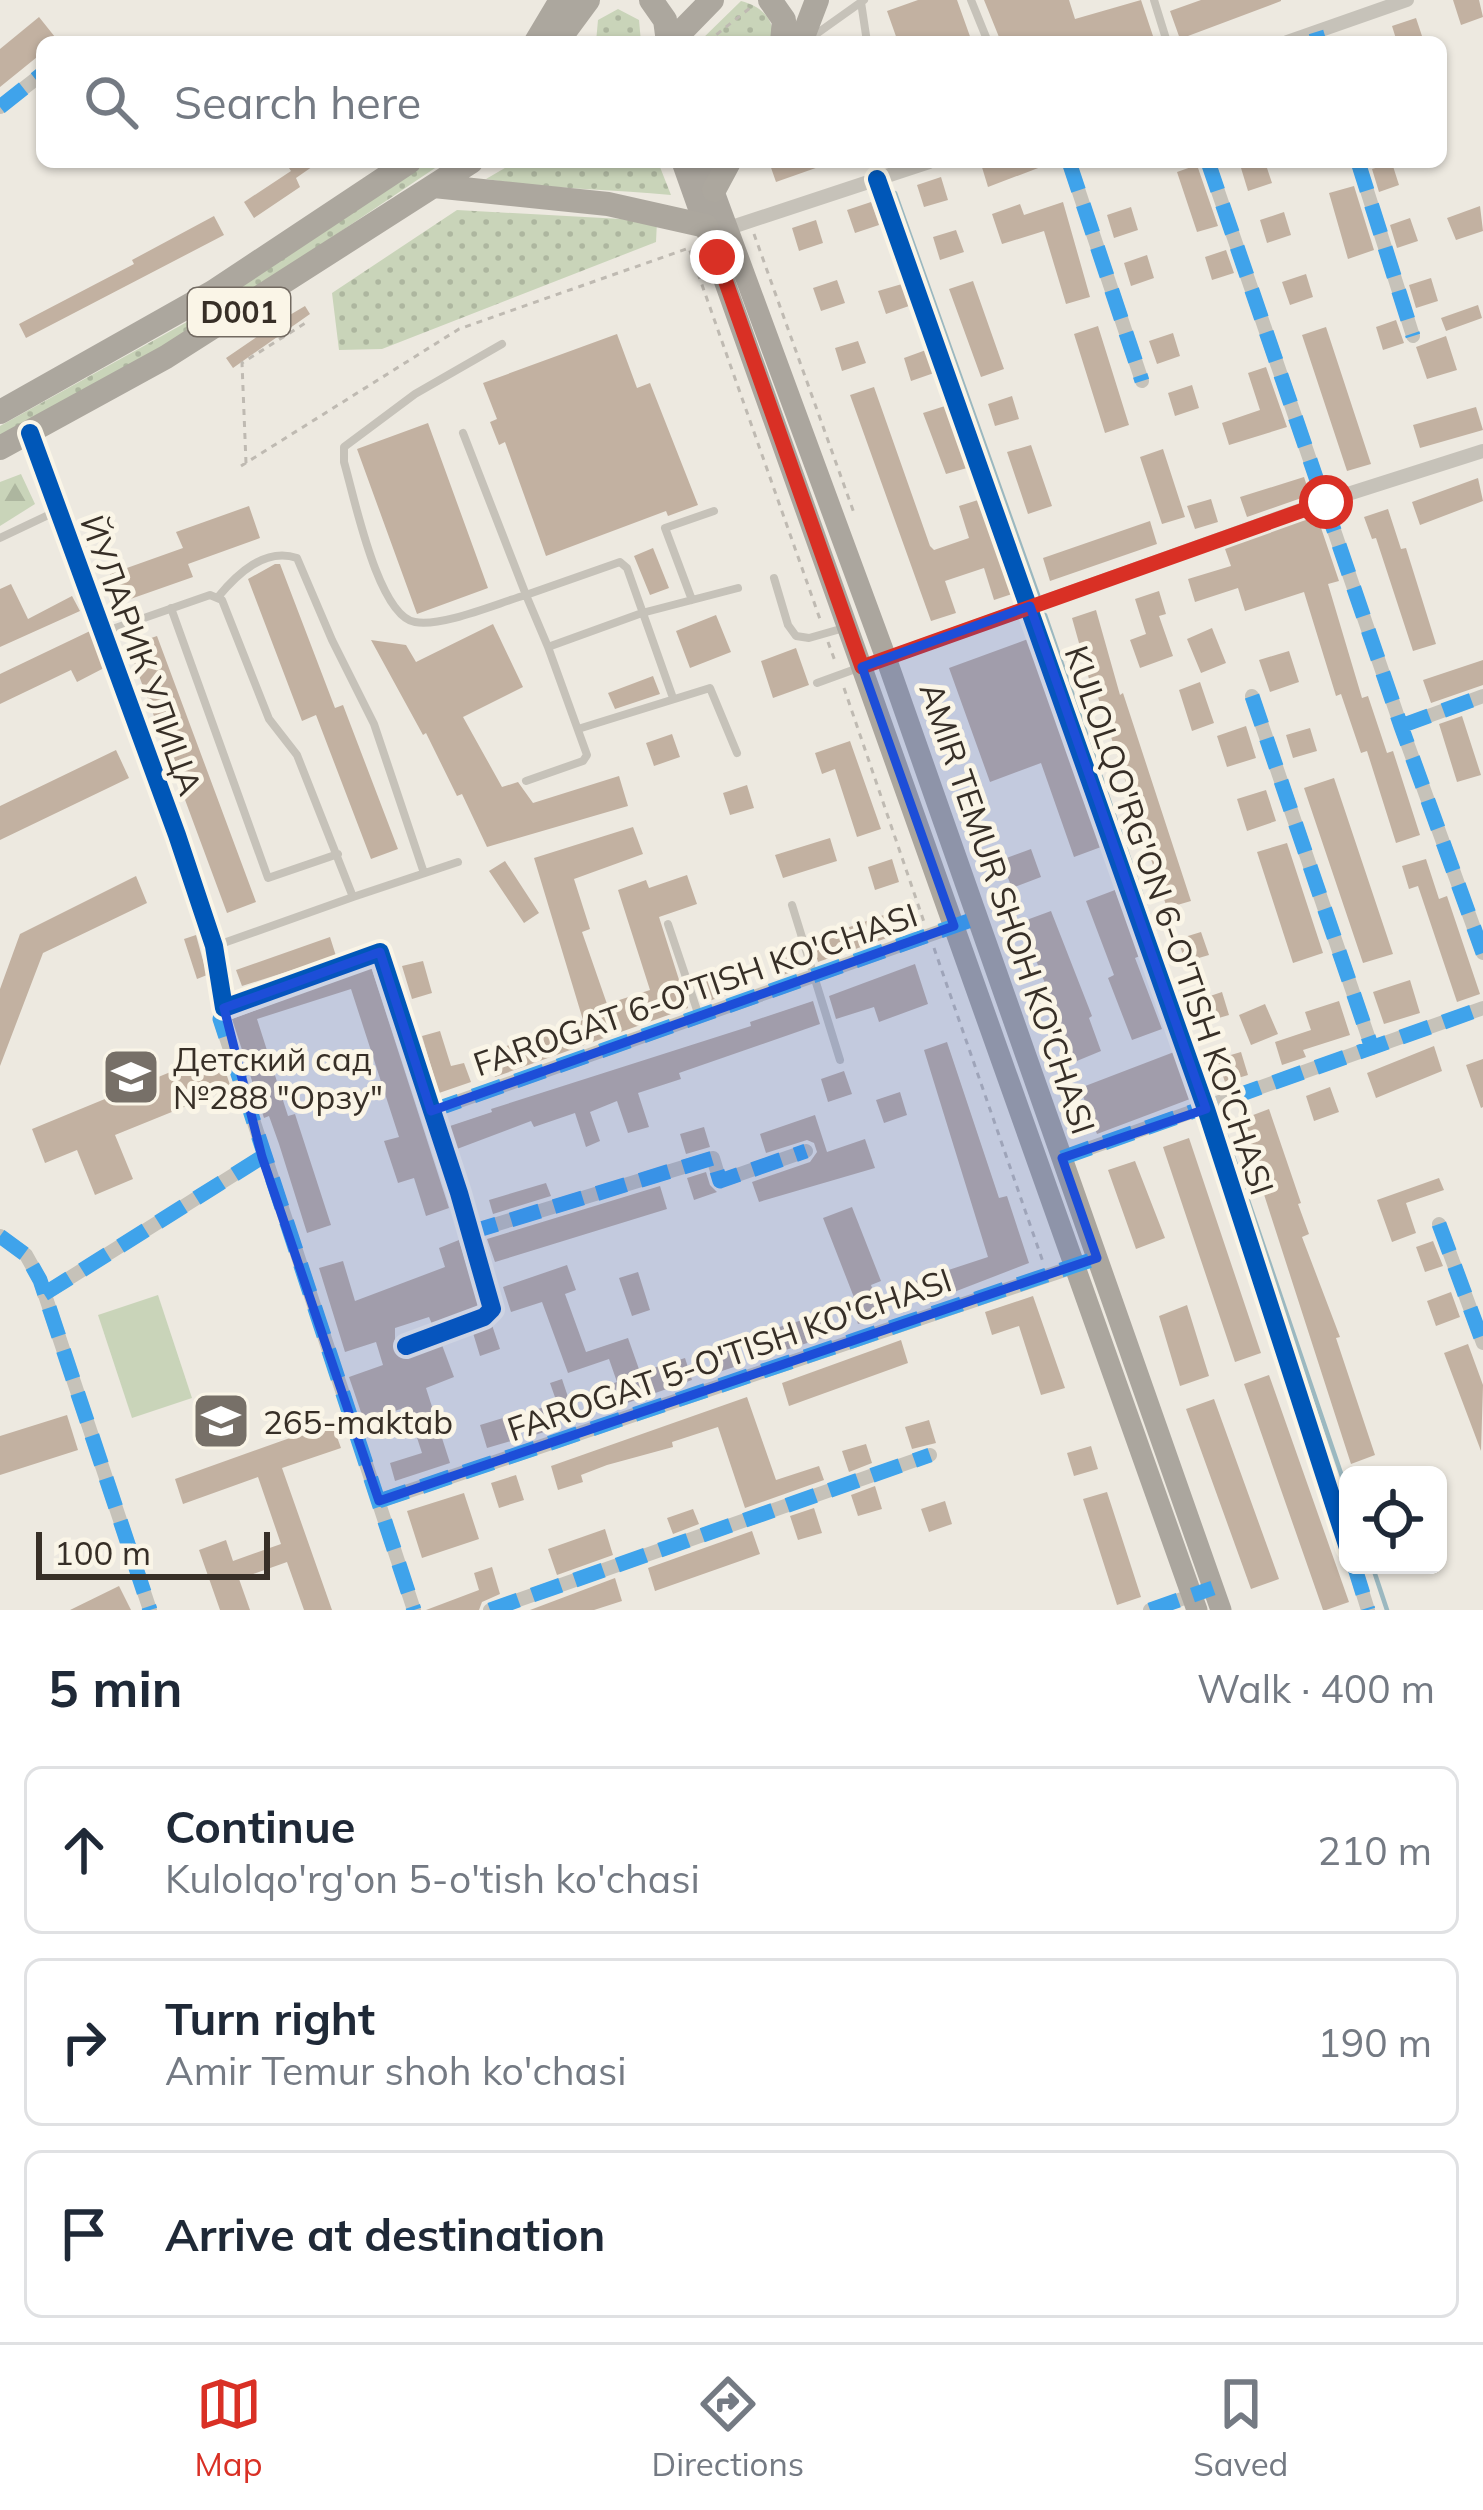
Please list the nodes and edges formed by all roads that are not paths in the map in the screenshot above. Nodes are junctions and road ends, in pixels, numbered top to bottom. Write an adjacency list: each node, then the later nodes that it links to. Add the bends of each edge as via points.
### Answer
1 (652, 0): 11 (highway)
2 (712, 0): 12 (highway)
3 (765, 0): 13 (highway, via 784,20)
4 (817, 0): 14 (highway)
5 (862, 0): 15 (lane); 16 (lane)
6 (971, 0): 17 (lane)
7 (1154, 0): 18 (lane)
8 (1406, 0): 19 (street)
9 (574, 12): 10 (highway)
10 (544, 36)
11 (668, 36)
12 (675, 36)
13 (783, 36)
14 (806, 36)
15 (812, 36)
16 (866, 36)
17 (986, 36)
18 (1165, 36)
19 (1319, 36)
20 (36, 79): 21 (street)
21 (0, 107)
22 (400, 168): 38 (highway, D001, via 165,321)
23 (462, 168): 32 (highway, D001)
24 (686, 168): 34 (main road, AMIR TEMUR SHOH KO'CHASI)
25 (706, 168): 33 (main road, AMIR TEMUR SHOH KO'CHASI)
26 (726, 168): 33 (highway)
27 (911, 168): 31 (street)
28 (1072, 168): 37 (street)
29 (1210, 168): 43 (street)
30 (1360, 168): 35 (street)
31 (878, 179): 34 (street); 52 (street, KULOLQO'RG'ON 6-O'TISH KO'CHASI)
32 (434, 186): 34 (highway); 39 (highway, D001, via 166,357)
33 (714, 190): 34 (main road, AMIR TEMUR SHOH KO'CHASI)
34 (728, 225): 55 (main road, AMIR TEMUR SHOH KO'CHASI); 58 (main road, AMIR TEMUR SHOH KO'CHASI)
35 (1413, 336)
36 (502, 344): 49 (lane, via 353,439 344,462 376,572 398,614 431,622)
37 (1142, 381)
38 (0, 412)
39 (30, 433): 41 (highway, D001); 44 (street, ЙУЛАРИК УЛИЦА)
40 (463, 433): 49 (lane)
41 (0, 448)
42 (1483, 451): 43 (street)
43 (1326, 502): 52 (street); 64 (street)
44 (57, 511): 46 (lane); 56 (street, ЙУЛАРИК УЛИЦА)
45 (714, 511): 51 (lane, via 665,528)
46 (0, 538)
47 (774, 578): 55 (lane, via 796,635)
48 (739, 588): 51 (lane)
49 (526, 595): 54 (lane, via 620,562); 57 (lane)
50 (218, 596): 53 (lane); 68 (lane, via 268,719 297,755); 70 (lane, via 252,565 297,558 374,724)
51 (692, 600): 54 (lane)
52 (1030, 606): 58 (street); 84 (street, KULOLQO'RG'ON 6-O'TISH KO'CHASI)
53 (171, 608): 56 (lane); 68 (lane, via 268,878)
54 (642, 613): 57 (lane); 63 (lane)
55 (848, 626): 59 (main road, AMIR TEMUR SHOH KO'CHASI)
56 (101, 632): 76 (street, ЙУЛАРИК УЛИЦА)
57 (548, 647): 65 (lane)
58 (886, 658): 59 (street); 73 (main road, AMIR TEMUR SHOH KO'CHASI)
59 (862, 667): 60 (lane); 75 (main road, AMIR TEMUR SHOH KO'CHASI)
60 (817, 683)
61 (1252, 696): 82 (street)
62 (1483, 696): 64 (street)
63 (673, 698): 65 (lane); 66 (lane, via 710,688)
64 (1401, 726): 77 (street)
65 (578, 729): 67 (lane, via 583,761)
66 (737, 753)
67 (526, 781)
68 (338, 854): 71 (lane)
69 (458, 862): 70 (lane)
70 (424, 873): 71 (lane)
71 (353, 897): 76 (lane)
72 (792, 905): 78 (lane)
73 (977, 918): 75 (street, FAROGAT 6-O'TISH KO'CHASI); 88 (main road, AMIR TEMUR SHOH KO'CHASI)
74 (668, 924): 81 (lane)
75 (955, 926): 78 (street, FAROGAT 6-O'TISH KO'CHASI); 92 (main road, AMIR TEMUR SHOH KO'CHASI)
76 (214, 946): 79 (street, ЙУЛАРИК УЛИЦА)
77 (1483, 953)
78 (816, 976): 81 (street, FAROGAT 6-O'TISH KO'CHASI); 83 (lane)
79 (224, 1008): 85 (street, via 380,952); 87 (street, ЙУЛАРИК УЛИЦА, via 220,1018)
80 (1483, 1009): 82 (street)
81 (699, 1018): 85 (street, FAROGAT 6-O'TISH KO'CHASI)
82 (1372, 1048): 84 (street)
83 (840, 1060)
84 (1206, 1109): 88 (street); 98 (street, KULOLQO'RG'ON 6-O'TISH KO'CHASI)
85 (430, 1112): 90 (street)
86 (806, 1151): 90 (street, via 720,1181 713,1157)
87 (262, 1157): 93 (street); 97 (street)
88 (1062, 1158): 92 (main road, AMIR TEMUR SHOH KO'CHASI)
89 (1439, 1224): 94 (street)
90 (468, 1233): 95 (street, via 492,1309)
91 (0, 1235): 93 (street, via 26,1255)
92 (1086, 1262): 97 (street, FAROGAT 5-O'TISH KO'CHASI); 100 (main road, AMIR TEMUR SHOH KO'CHASI)
93 (44, 1294): 101 (street)
94 (1483, 1343)
95 (406, 1346)
96 (930, 1455): 103 (street)
97 (379, 1501): 102 (street)
98 (1339, 1520)
99 (1357, 1574): 106 (street)
100 (1200, 1598): 104 (street); 105 (main road, AMIR TEMUR SHOH KO'CHASI)
101 (150, 1610)
102 (413, 1610)
103 (490, 1610)
104 (1150, 1610)
105 (1221, 1610)
106 (1368, 1610)

